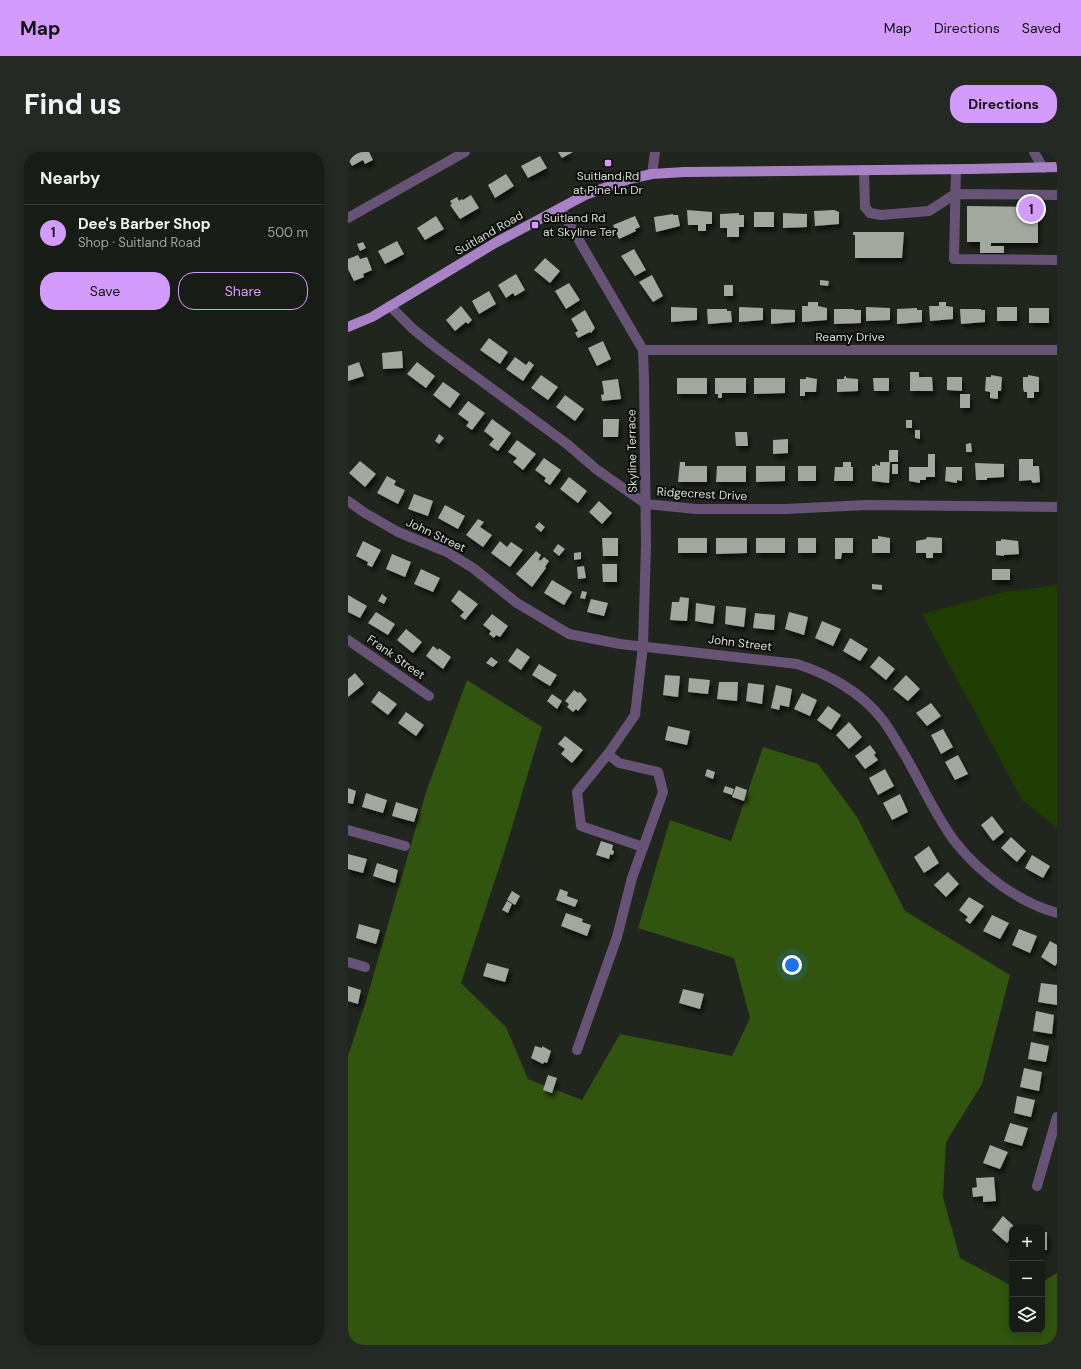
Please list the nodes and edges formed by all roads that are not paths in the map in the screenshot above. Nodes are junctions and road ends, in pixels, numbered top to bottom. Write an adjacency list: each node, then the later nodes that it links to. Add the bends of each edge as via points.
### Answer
1 (464, 152): 12 (street)
2 (655, 152): 8 (street)
3 (1034, 152): 5 (street)
4 (1057, 167): 5 (main road, Suitland Road)
5 (1043, 168): 7 (main road, Suitland Road)
6 (864, 170): 7 (main road, Suitland Road); 8 (main road, Suitland Road); 9 (street, via 865,207 870,212 881,215 929,211)
7 (956, 170): 9 (street)
8 (652, 174): 11 (main road, Suitland Road, via 608,185)
9 (955, 194): 10 (street); 13 (street, via 954,259)
10 (1057, 195)
11 (560, 208): 14 (main road, Suitland Road, via 495,243); 16 (street, Skyline Terrace)
12 (348, 218)
13 (1057, 260)
14 (390, 306): 15 (main road, Suitland Road); 19 (street, Ridgecrest Drive, via 413,330)
15 (348, 327)
16 (642, 350): 17 (street, Reamy Drive); 19 (street, Skyline Terrace)
17 (1057, 350)
18 (348, 501): 22 (street, John Street, via 365,514 398,532 447,552 473,568 517,603 569,634 591,640)
19 (646, 504): 20 (street, Ridgecrest Drive, via 696,509 785,509 867,505); 22 (street, Skyline Terrace)
20 (1057, 507)
21 (348, 640): 23 (street, Frank Street)
22 (643, 646): 24 (street, Skyline Terrace, via 635,715); 28 (street, John Street, via 797,664 819,671 839,682 870,706 882,719 956,843 1001,885 1026,901)
23 (429, 696)
24 (608, 754): 27 (street, via 619,763 658,772 664,792); 27 (street, via 577,792 581,826)
25 (348, 830): 26 (street)
26 (405, 846)
27 (644, 847): 31 (street)
28 (1057, 913)
29 (348, 962): 30 (street)
30 (365, 967)
31 (577, 1050)
32 (1057, 1117): 33 (street)
33 (1037, 1186)

